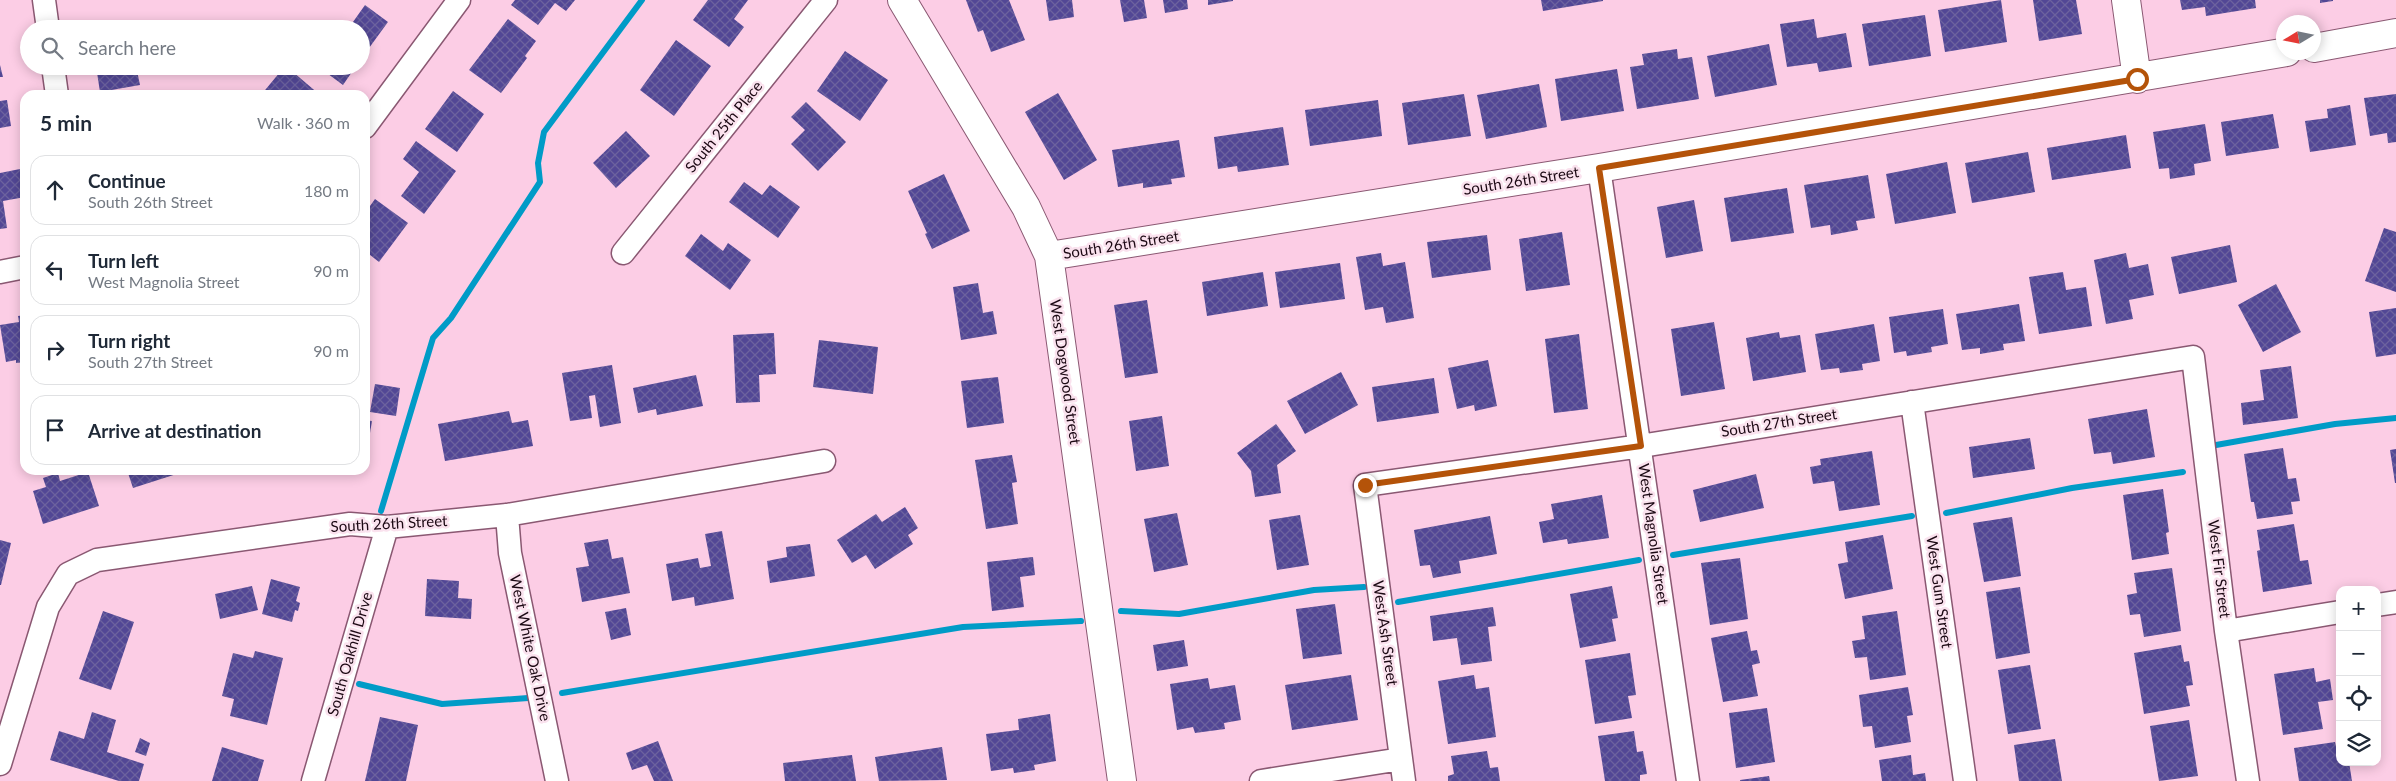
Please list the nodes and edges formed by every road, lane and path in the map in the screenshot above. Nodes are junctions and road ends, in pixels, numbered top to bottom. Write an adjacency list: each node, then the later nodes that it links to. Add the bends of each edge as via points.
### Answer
1 (44, 0): 6 (street)
2 (460, 0): 13 (street)
3 (826, 0): 15 (street, South 25th Place)
4 (902, 0): 16 (street, West Dogwood Street, via 1026,207)
5 (2126, 0): 11 (street)
6 (47, 20)
7 (2396, 33): 8 (street)
8 (2321, 47)
9 (2276, 54): 11 (street, South 26th Street)
10 (54, 75): 12 (street)
11 (2137, 79): 14 (street, South 26th Street)
12 (56, 90)
13 (370, 120)
14 (1599, 168): 16 (street, South 26th Street); 21 (street, West Magnolia Street)
15 (623, 253)
16 (1049, 256): 34 (street, West Dogwood Street)
17 (20, 268): 18 (street)
18 (0, 272)
19 (2193, 357): 20 (street, South 27th Street); 29 (street, West Fir Street)
20 (1912, 402): 21 (street, South 27th Street); 37 (street, West Gum Street)
21 (1641, 446): 23 (street, South 27th Street); 36 (street, West Magnolia Street)
22 (824, 461): 24 (street, South 26th Street)
23 (1365, 485): 31 (street, West Ash Street)
24 (506, 515): 25 (street, South 26th Street); 33 (street, West White Oak Drive, via 510,553)
25 (387, 527): 30 (street, South 26th Street, via 350,524 97,560 68,574 48,607); 32 (street, South Oakhill Drive)
26 (2396, 602): 27 (street)
27 (2381, 604)
28 (2336, 613): 29 (street)
29 (2226, 631): 38 (street, West Fir Street)
30 (0, 764)
31 (1403, 770): 35 (street)
32 (314, 781)
33 (557, 781)
34 (1122, 781)
35 (1261, 781)
36 (1688, 781)
37 (1966, 781)
38 (2248, 781)

